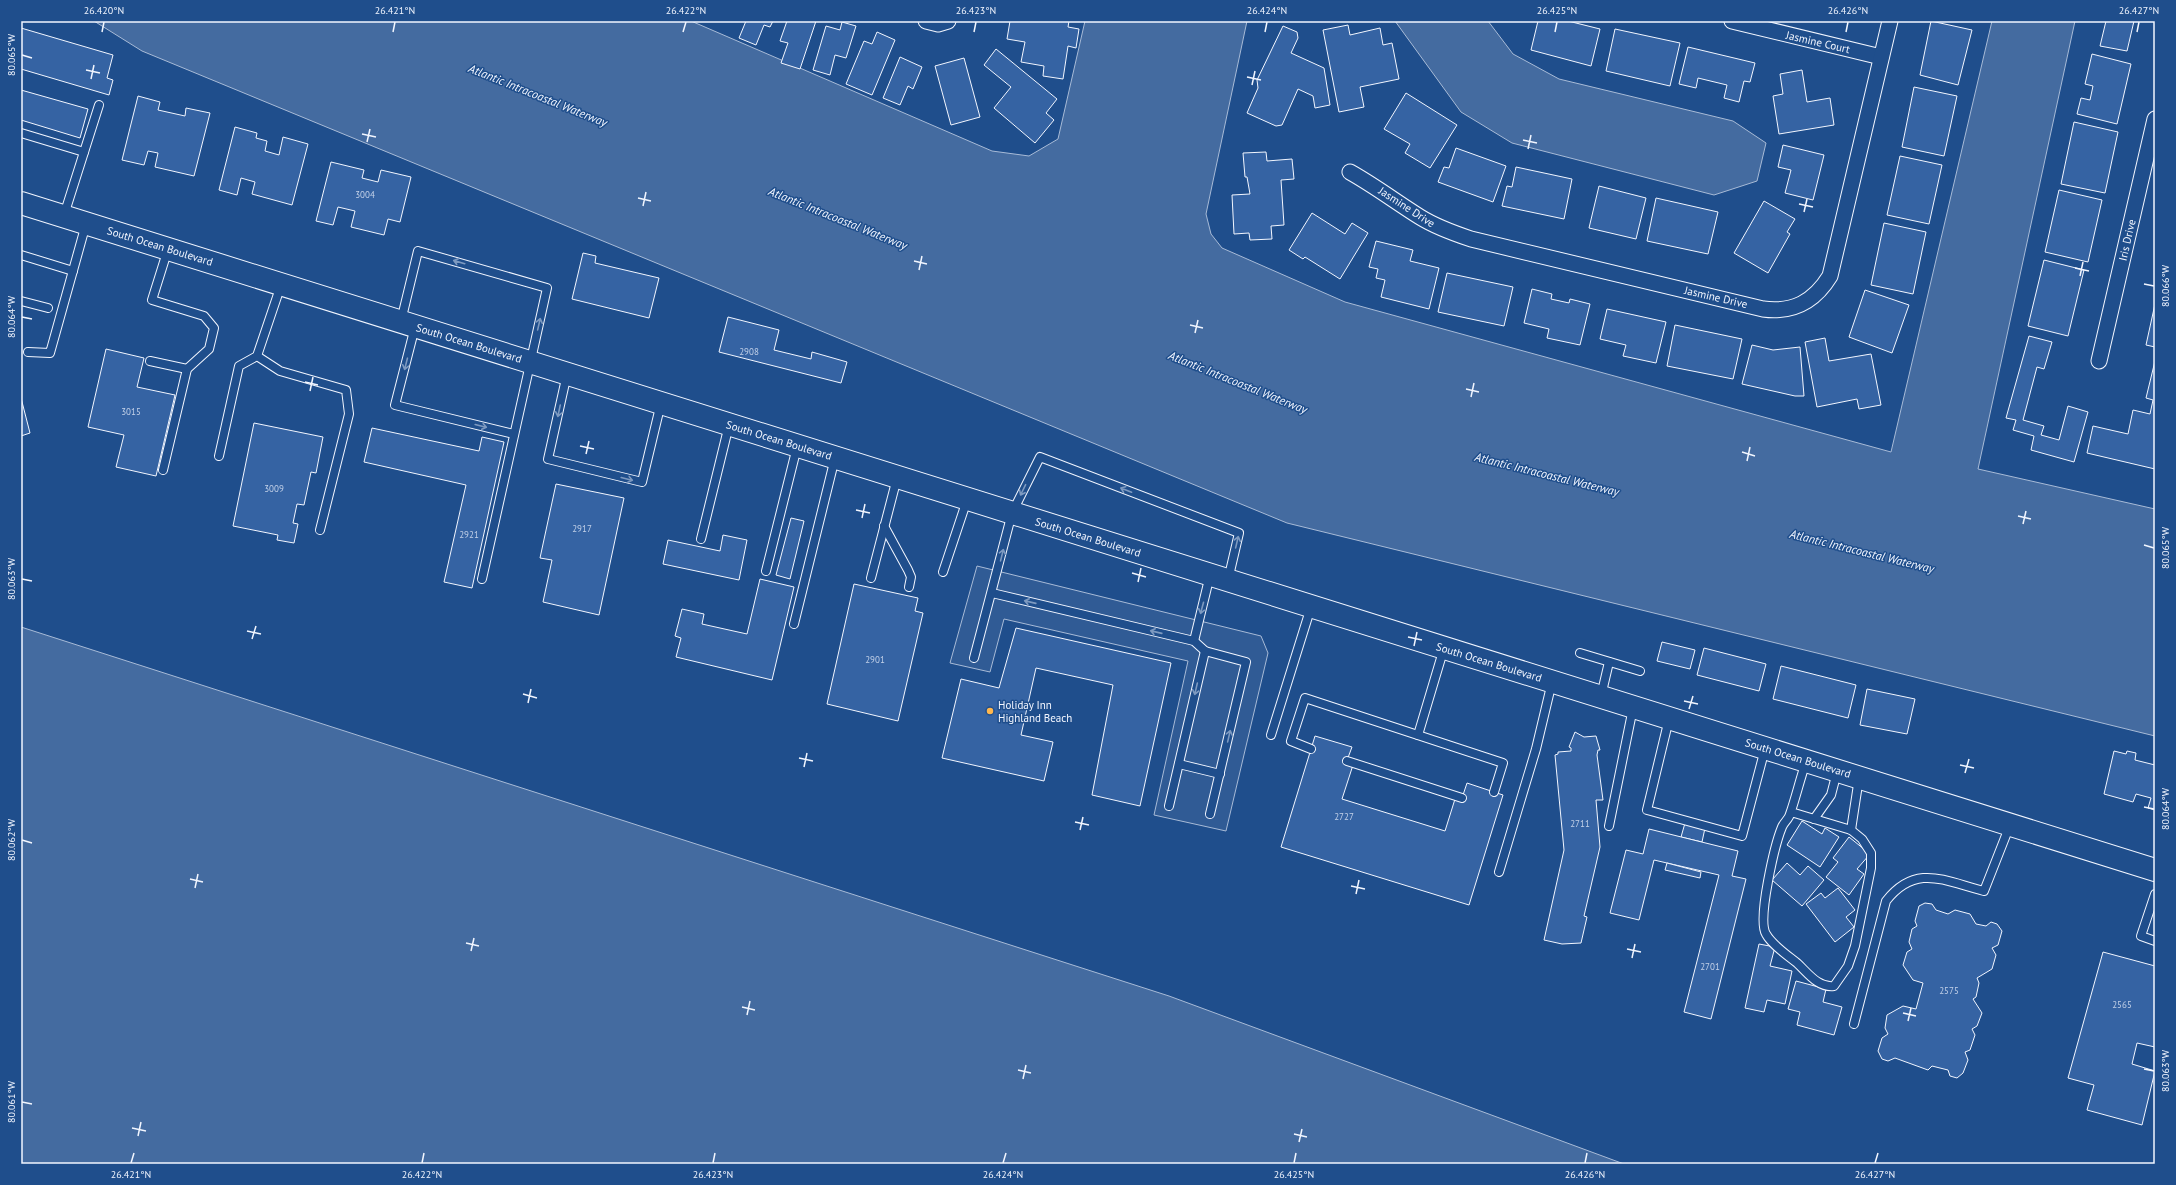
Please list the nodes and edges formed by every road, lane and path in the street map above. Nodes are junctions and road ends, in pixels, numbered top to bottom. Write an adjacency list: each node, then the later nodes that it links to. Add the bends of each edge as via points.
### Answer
1 (926, 21): 2 (street, via 938,24)
2 (948, 21)
3 (1732, 21): 5 (street, Jasmine Court)
4 (1890, 21): 5 (street, Jasmine Drive)
5 (1881, 57): 10 (street, Jasmine Drive, via 1830,276 1823,288 1813,297 1802,305 1790,309 1763,309 1471,239 1420,218 1377,187)
6 (99, 105): 9 (lane)
7 (2155, 119): 25 (street, Iris Drive)
8 (21, 133): 9 (lane)
9 (84, 152): 12 (lane)
10 (1350, 172)
11 (21, 203): 12 (main road, South Ocean Boulevard)
12 (64, 216): 13 (main road, South Ocean Boulevard)
13 (86, 223): 14 (main road, South Ocean Boulevard); 16 (lane)
14 (168, 249): 17 (main road, South Ocean Boulevard); 26 (lane, via 152,300 204,316 214,328 210,349)
15 (21, 255): 16 (lane)
16 (73, 271): 21 (lane, via 50,353)
17 (281, 284): 20 (main road, South Ocean Boulevard); 22 (lane)
18 (21, 301): 19 (lane)
19 (48, 308)
20 (408, 324): 24 (main road, South Ocean Boulevard); 24 (lane, one-way to 20, via 548,288 418,250); 30 (lane, one-way to 30, via 396,405)
21 (28, 352)
22 (257, 356): 32 (lane, via 239,366); 39 (lane, via 280,370 346,390 349,414)
23 (150, 361): 26 (lane)
24 (530, 362): 27 (main road, South Ocean Boulevard); 30 (lane)
25 (2099, 362)
26 (187, 369): 34 (lane)
27 (567, 373): 28 (main road, South Ocean Boulevard); 28 (lane, one-way to 28, via 548,459 642,482)
28 (661, 403): 29 (main road, South Ocean Boulevard)
29 (729, 424): 31 (main road, South Ocean Boulevard); 40 (lane)
30 (514, 434): 45 (lane)
31 (797, 446): 33 (main road, South Ocean Boulevard); 41 (lane)
32 (219, 456)
33 (835, 457): 35 (main road, South Ocean Boulevard); 49 (lane)
34 (163, 470)
35 (897, 477): 36 (main road, South Ocean Boulevard); 38 (lane)
36 (968, 499): 37 (main road, South Ocean Boulevard); 42 (lane)
37 (1012, 513): 44 (main road, South Ocean Boulevard); 44 (lane, one-way to 37, via 1239,533 1040,457); 47 (lane, one-way to 37)
38 (884, 526): 43 (lane); 46 (lane, via 911,577)
39 (320, 530)
40 (701, 539)
41 (766, 570)
42 (943, 572)
43 (871, 578)
44 (1219, 578): 48 (main road, South Ocean Boulevard); 50 (lane, one-way to 50)
45 (482, 579)
46 (909, 587)
47 (992, 592): 50 (lane, one-way to 47); 54 (lane)
48 (1311, 606): 51 (main road, South Ocean Boulevard); 61 (lane)
49 (794, 624)
50 (1194, 641): 52 (lane)
51 (1444, 648): 57 (main road, South Ocean Boulevard); 62 (lane)
52 (1205, 651): 67 (lane, one-way to 67); 69 (lane, one-way to 52, via 1246,662)
53 (1580, 653): 55 (lane)
54 (974, 658)
55 (1609, 662): 56 (lane); 58 (lane)
56 (1640, 671)
57 (1552, 682): 58 (main road, South Ocean Boulevard); 81 (lane, via 1536,749)
58 (1601, 697): 59 (main road, South Ocean Boulevard)
59 (1633, 707): 60 (main road, South Ocean Boulevard); 78 (lane)
60 (1669, 718): 63 (main road, South Ocean Boulevard); 63 (lane, via 1647,810 1742,836)
61 (1271, 735)
62 (1418, 735): 64 (lane, via 1305,698 1291,741); 71 (lane, via 1504,763)
63 (1765, 748): 66 (main road, South Ocean Boulevard)
64 (1311, 749)
65 (1347, 761): 72 (lane)
66 (1806, 761): 68 (main road, South Ocean Boulevard); 74 (lane)
67 (1179, 764): 69 (lane); 73 (lane)
68 (1838, 771): 70 (main road, South Ocean Boulevard); 76 (lane, via 1831,795)
69 (1220, 774): 75 (lane)
70 (1859, 777): 77 (main road, South Ocean Boulevard); 79 (lane)
71 (1494, 792)
72 (1462, 798)
73 (1169, 806)
74 (1791, 812): 76 (lane); 79 (lane, via 1782,827 1764,906 1766,934 1821,985 1828,987 1839,982 1848,966 1855,946 1870,868 1871,853 1867,844)
75 (1210, 814)
76 (1814, 819): 79 (lane)
77 (2010, 824): 80 (main road, South Ocean Boulevard); 84 (lane, via 1984,891 1923,877 1908,880 1895,889 1886,901)
78 (1609, 826)
79 (1851, 830)
80 (2155, 870)
81 (1499, 872)
82 (2155, 894): 83 (lane, via 2141,936)
83 (2155, 941)
84 (1854, 1024)

